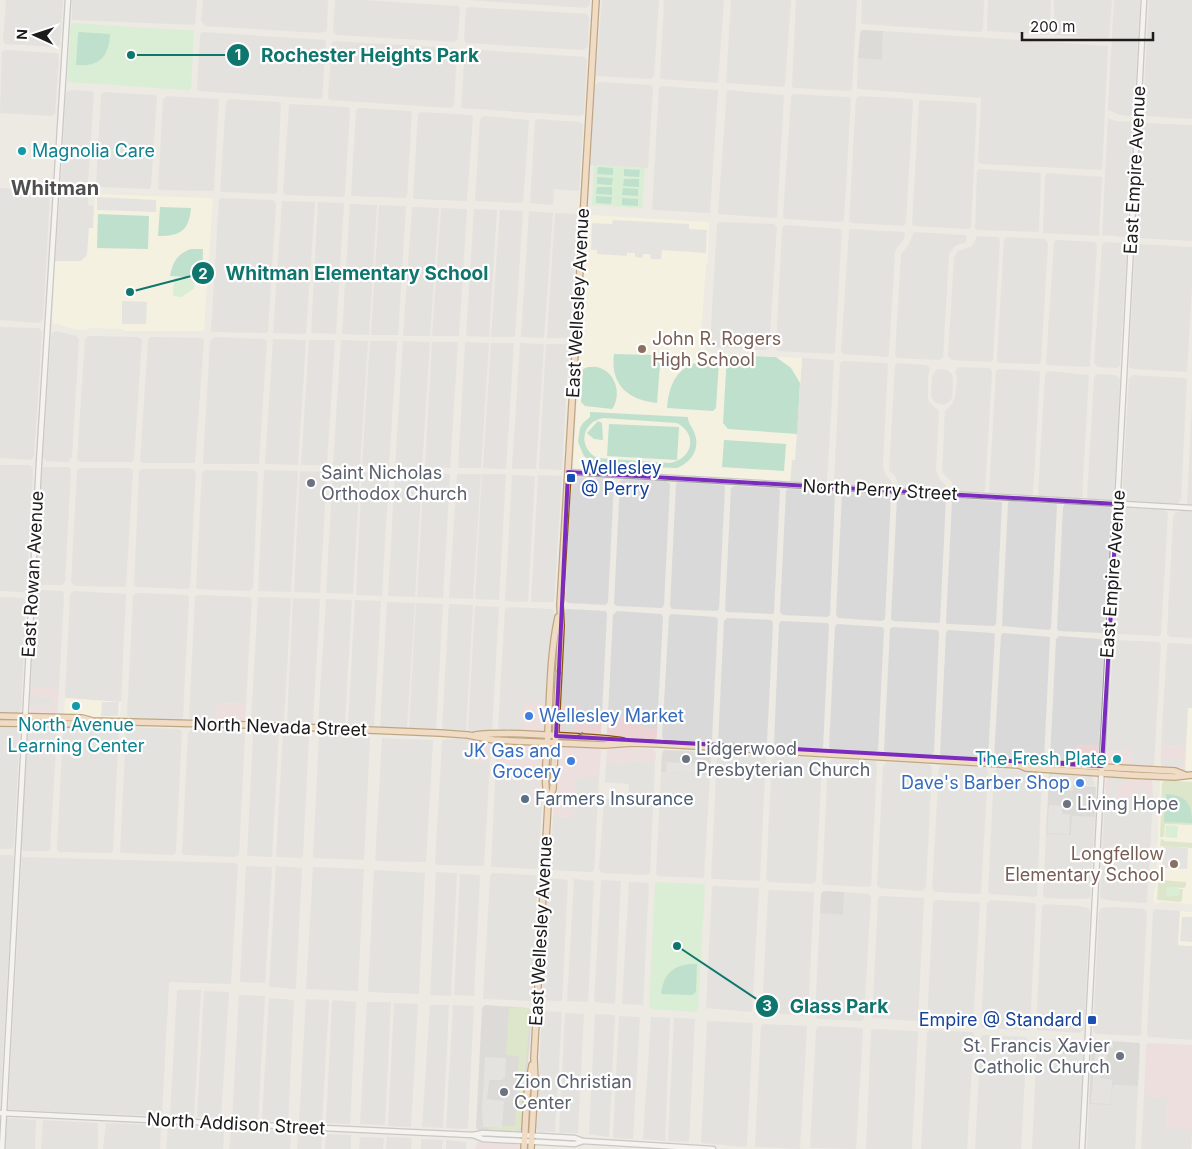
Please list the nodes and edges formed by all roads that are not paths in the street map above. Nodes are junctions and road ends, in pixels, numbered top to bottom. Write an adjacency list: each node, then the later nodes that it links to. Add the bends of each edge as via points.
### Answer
1 (68, 0): 9 (street, East Rowan Avenue)
2 (596, 0): 4 (main road, East Wellesley Avenue)
3 (1144, 0): 5 (street, East Empire Avenue)
4 (568, 472): 5 (street, North Perry Street); 7 (main road, East Wellesley Avenue)
5 (1117, 504): 6 (street, North Perry Street); 18 (street, East Empire Avenue)
6 (1192, 508)
7 (560, 605): 13 (main road, East Wellesley Avenue, one-way to 7); 14 (main road, East Wellesley Avenue, via 553,653)
8 (0, 716): 9 (main road, North Nevada Street)
9 (25, 716): 10 (main road, North Nevada Street); 12 (street, East Rowan Avenue)
10 (93, 721): 12 (main road, North Nevada Street, via 82,724); 14 (main road, North Nevada Street, via 468,735 495,733)
11 (0, 722): 12 (main road, North Nevada Street)
12 (25, 724): 23 (street, East Rowan Avenue)
13 (556, 736): 14 (main road, North Nevada Street); 15 (main road, East Wellesley Avenue); 16 (main road, North Nevada Street, one-way to 13)
14 (548, 739): 15 (main road, North Nevada Street); 21 (main road, East Wellesley Avenue, via 545,788)
15 (555, 743): 16 (main road, North Nevada Street); 21 (main road, East Wellesley Avenue, via 553,789)
16 (632, 743): 17 (main road, North Nevada Street)
17 (1019, 765): 18 (main road, North Nevada Street); 19 (main road, North Nevada Street)
18 (1102, 766): 19 (street, East Empire Avenue); 20 (main road, North Nevada Street, via 1175,771)
19 (1101, 773): 20 (main road, North Nevada Street); 30 (street, East Empire Avenue)
20 (1189, 775)
21 (548, 804): 22 (main road, East Wellesley Avenue)
22 (534, 1058): 24 (main road, East Wellesley Avenue, via 528,1080); 25 (main road, East Wellesley Avenue)
23 (2, 1113): 24 (street, North Addison Street, via 483,1133); 26 (street, East Rowan Avenue)
24 (524, 1138): 25 (street, North Addison Street); 27 (main road, East Wellesley Avenue)
25 (532, 1138): 28 (main road, East Wellesley Avenue); 29 (street, North Addison Street, via 575,1144 583,1141)
26 (2, 1149)
27 (524, 1149)
28 (531, 1149)
29 (713, 1149)
30 (1082, 1149)

